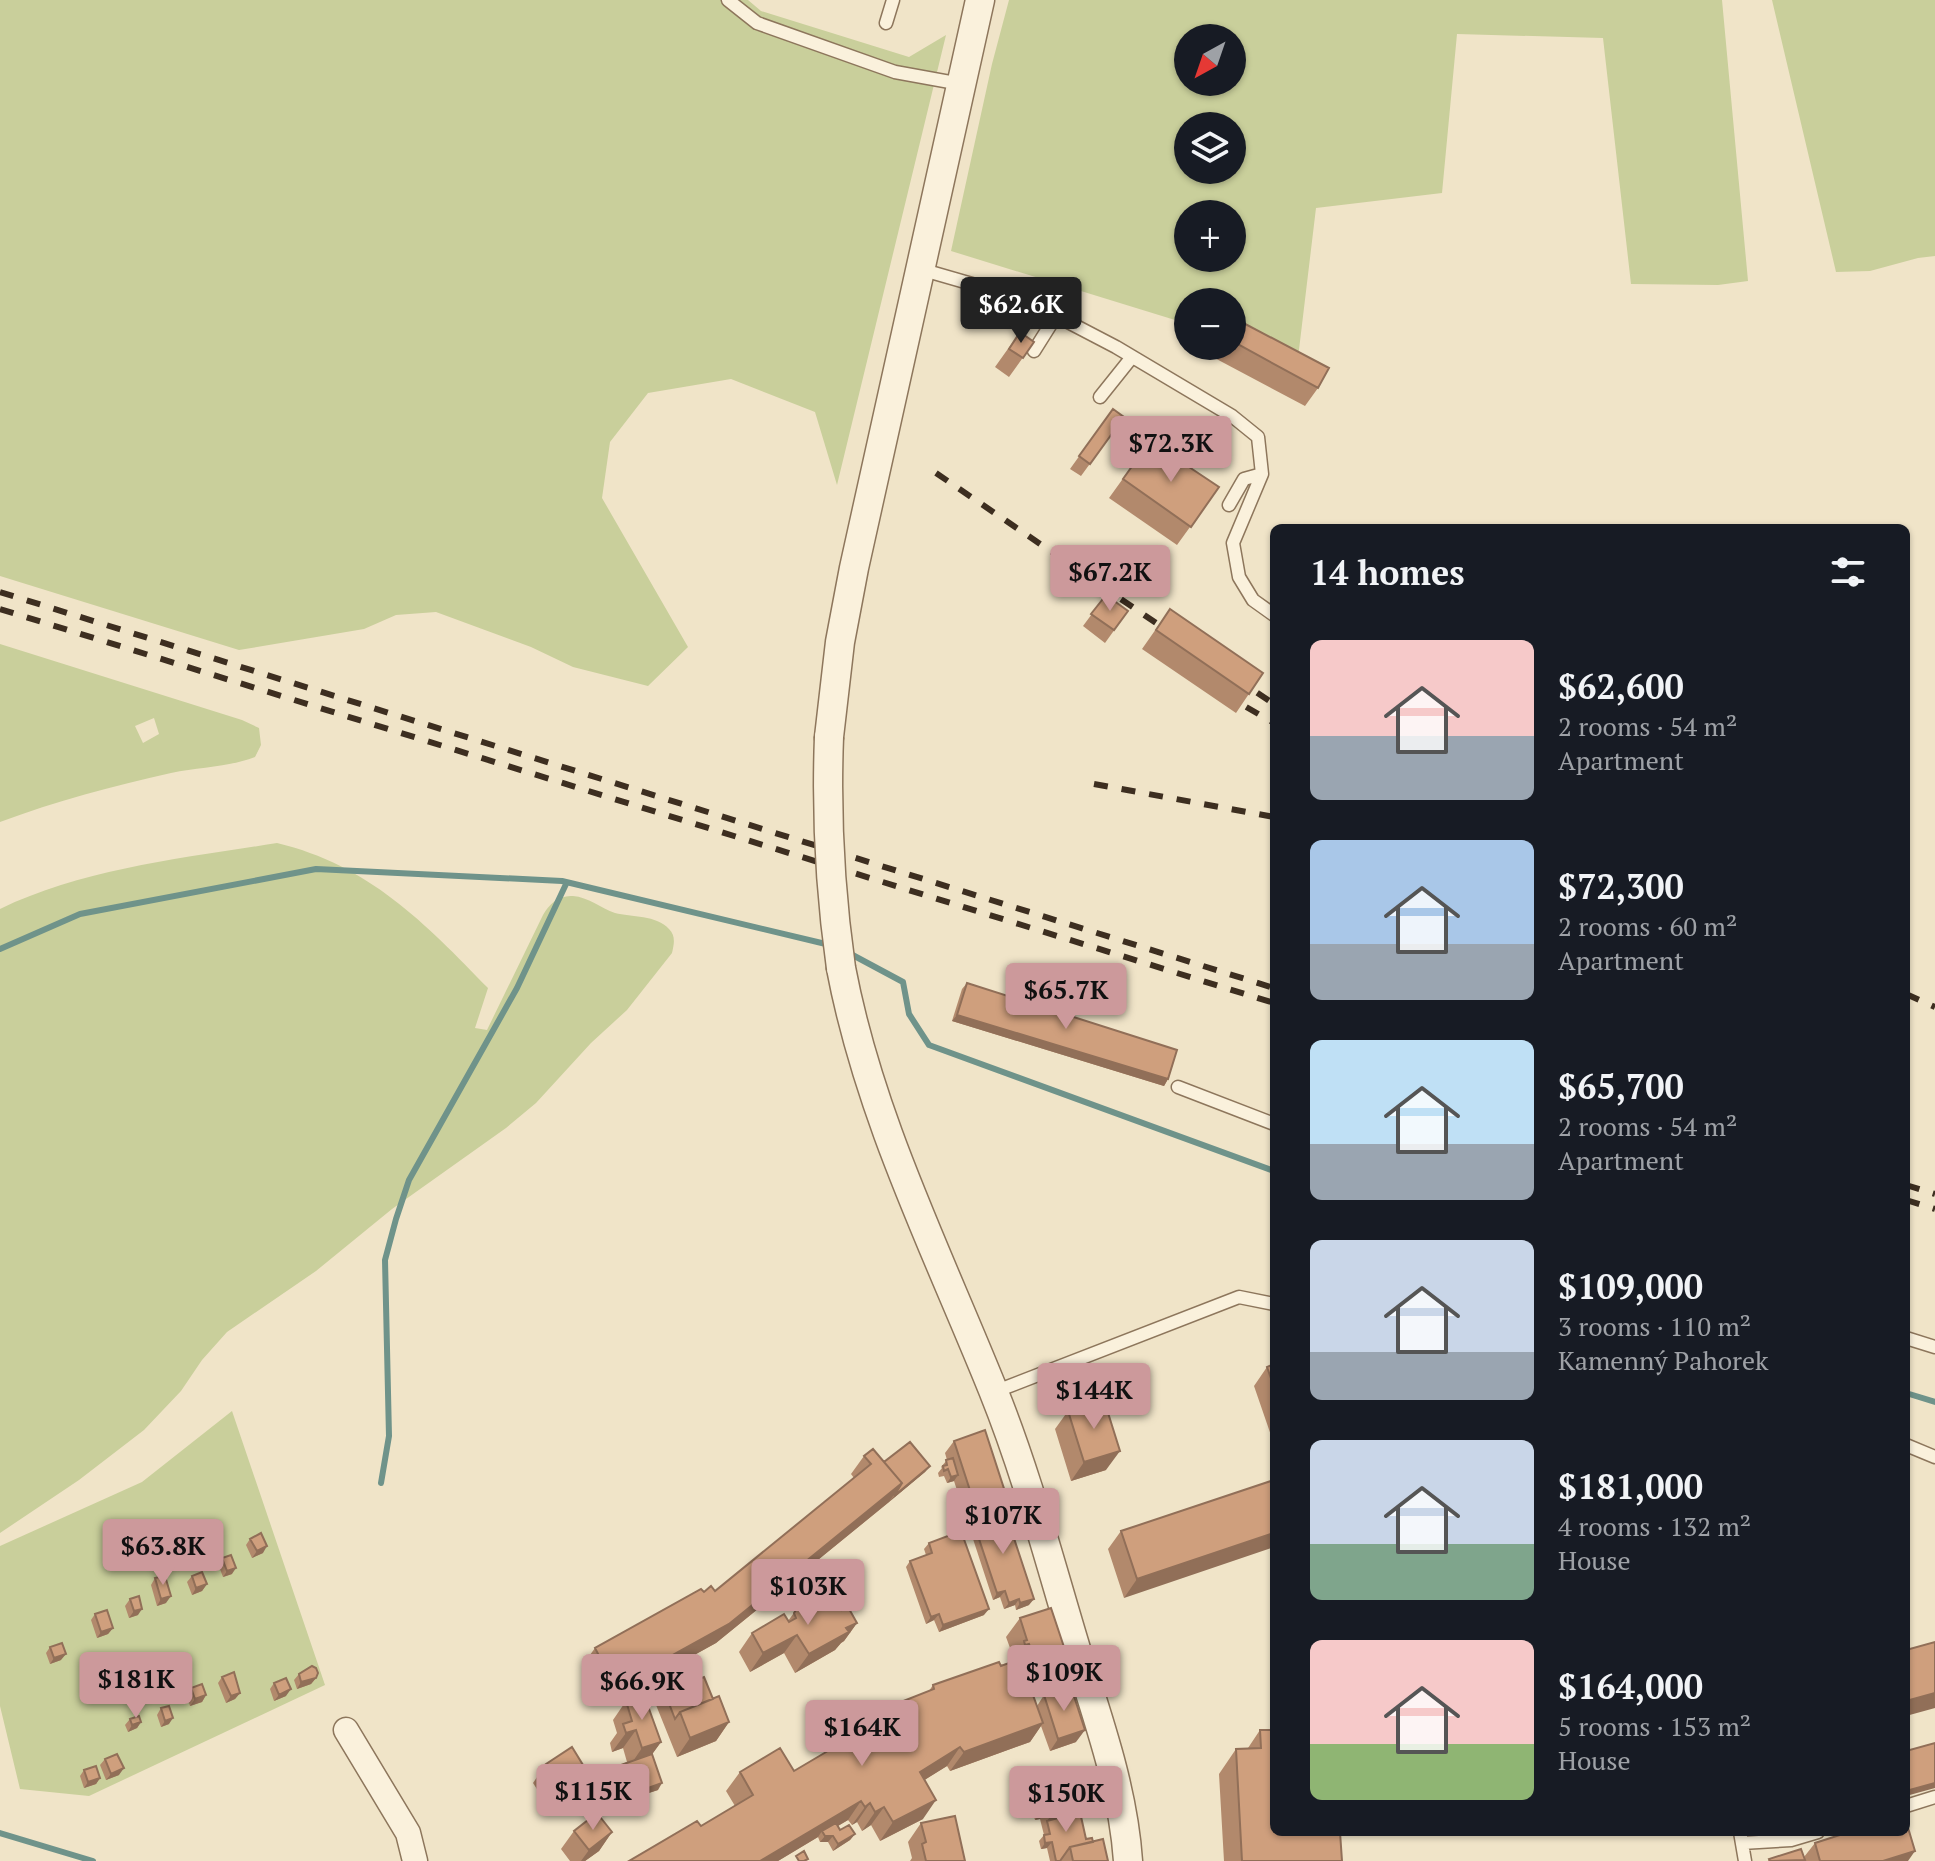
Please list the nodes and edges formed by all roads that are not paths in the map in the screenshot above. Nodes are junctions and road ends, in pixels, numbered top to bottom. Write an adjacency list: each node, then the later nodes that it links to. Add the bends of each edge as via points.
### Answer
1 (728, 0): 5 (lane, via 757,23 895,72)
2 (893, 0): 4 (lane)
3 (980, 0): 5 (street)
4 (886, 23)
5 (961, 84): 6 (street)
6 (920, 269): 7 (lane, via 1024,299); 19 (street, bridge, via 846,605 829,737 827,829 841,968 856,1037 892,1146)
7 (1056, 316): 8 (lane); 9 (lane)
8 (1034, 351)
9 (1132, 357): 10 (lane); 11 (lane, via 1258,437)
10 (1100, 397)
11 (1262, 474): 12 (lane, via 1244,479); 13 (lane, via 1233,543 1239,577 1253,600)
12 (1229, 505)
13 (1270, 612)
14 (1178, 1087): 15 (lane)
15 (1270, 1122)
16 (1270, 1303): 19 (lane, via 1239,1297)
17 (1910, 1339): 18 (lane)
18 (1935, 1347)
19 (994, 1392): 28 (street, via 1105,1742 1122,1806)
20 (1910, 1447): 21 (lane)
21 (1935, 1457)
22 (346, 1730): 27 (street, via 408,1833)
23 (1935, 1797): 24 (lane)
24 (1910, 1805)
25 (1804, 1836): 26 (lane)
26 (1741, 1838): 29 (lane)
27 (415, 1861)
28 (1128, 1861)
29 (1745, 1861)

